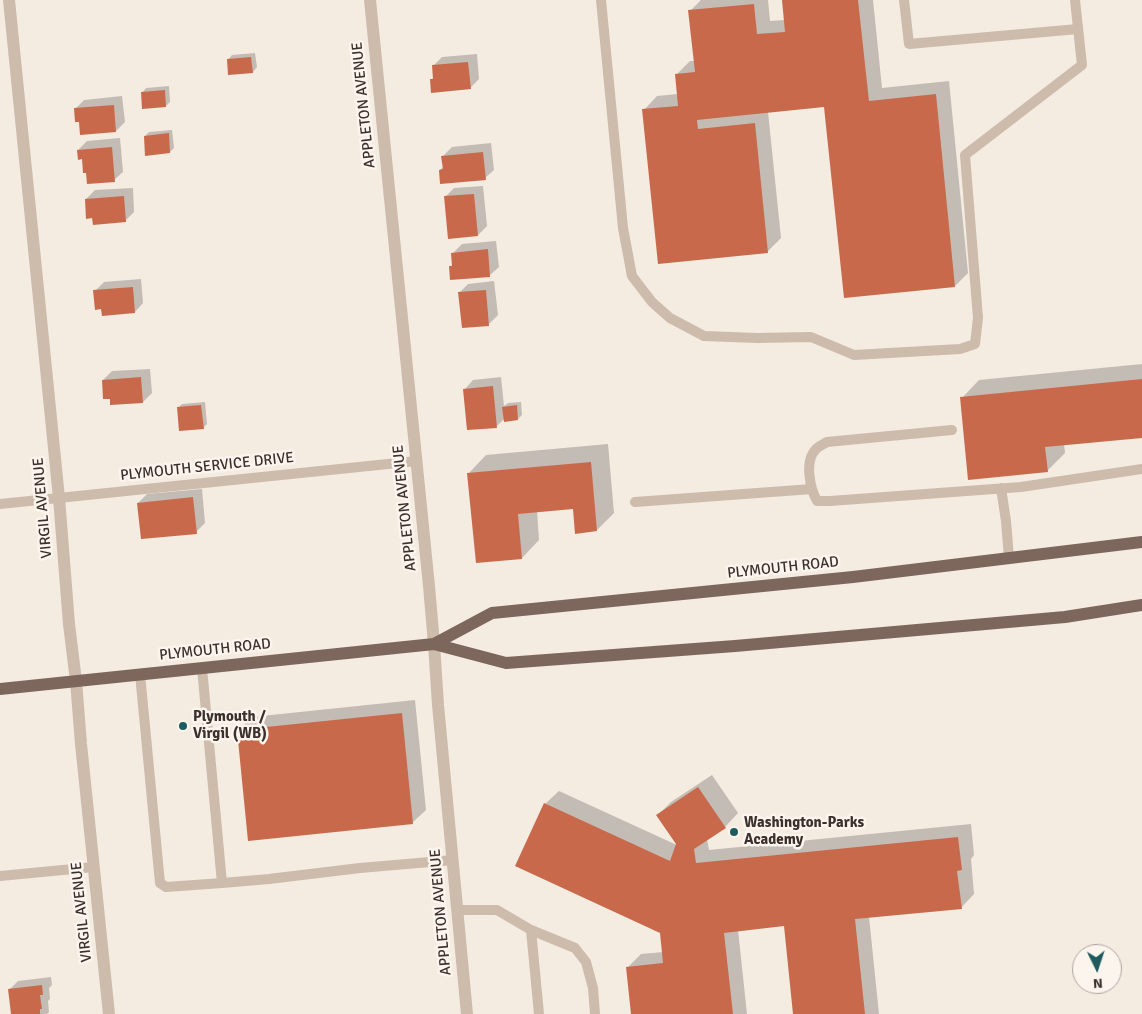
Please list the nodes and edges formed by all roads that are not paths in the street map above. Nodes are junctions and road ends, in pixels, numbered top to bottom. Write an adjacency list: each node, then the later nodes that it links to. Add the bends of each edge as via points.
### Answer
1 (10, 0): 12 (street, VIRGIL AVENUE)
2 (370, 0): 8 (street, APPLETON AVENUE)
3 (601, 0): 6 (lane, via 623,228 632,276 652,302 670,318 704,336 810,337 854,355 960,350 974,344 978,318 965,155 1082,65)
4 (904, 0): 6 (lane, via 908,44)
5 (1075, 0): 6 (lane)
6 (1078, 28)
7 (952, 430): 11 (lane, via 827,442 816,449 810,460)
8 (417, 461): 12 (lane, PLYMOUTH SERVICE DRIVE); 18 (street, APPLETON AVENUE)
9 (1142, 469): 10 (lane)
10 (1001, 488): 11 (lane, via 830,501 817,501); 16 (lane)
11 (812, 489): 13 (lane)
12 (59, 498): 14 (lane, PLYMOUTH SERVICE DRIVE); 21 (street, VIRGIL AVENUE)
13 (635, 502)
14 (0, 504)
15 (1142, 542): 16 (main road, PLYMOUTH ROAD)
16 (1009, 558): 18 (main road, PLYMOUTH ROAD, via 492,614)
17 (1142, 605): 18 (main road, PLYMOUTH ROAD, via 1065,617 506,663)
18 (434, 644): 19 (main road, PLYMOUTH ROAD); 23 (street, APPLETON AVENUE)
19 (202, 668): 20 (main road, PLYMOUTH ROAD); 26 (lane)
20 (140, 674): 21 (main road, PLYMOUTH ROAD); 26 (lane, via 160,884 166,887)
21 (76, 681): 22 (main road, PLYMOUTH ROAD); 24 (street, VIRGIL AVENUE)
22 (0, 689)
23 (453, 860): 26 (lane); 27 (street, APPLETON AVENUE)
24 (94, 867): 25 (lane); 29 (street, VIRGIL AVENUE)
25 (0, 876)
26 (222, 883)
27 (458, 910): 28 (lane, via 497,910); 30 (street, APPLETON AVENUE)
28 (532, 930): 31 (lane); 32 (lane, via 575,948 586,962)
29 (109, 1014)
30 (467, 1014)
31 (540, 1014)
32 (595, 1014)

